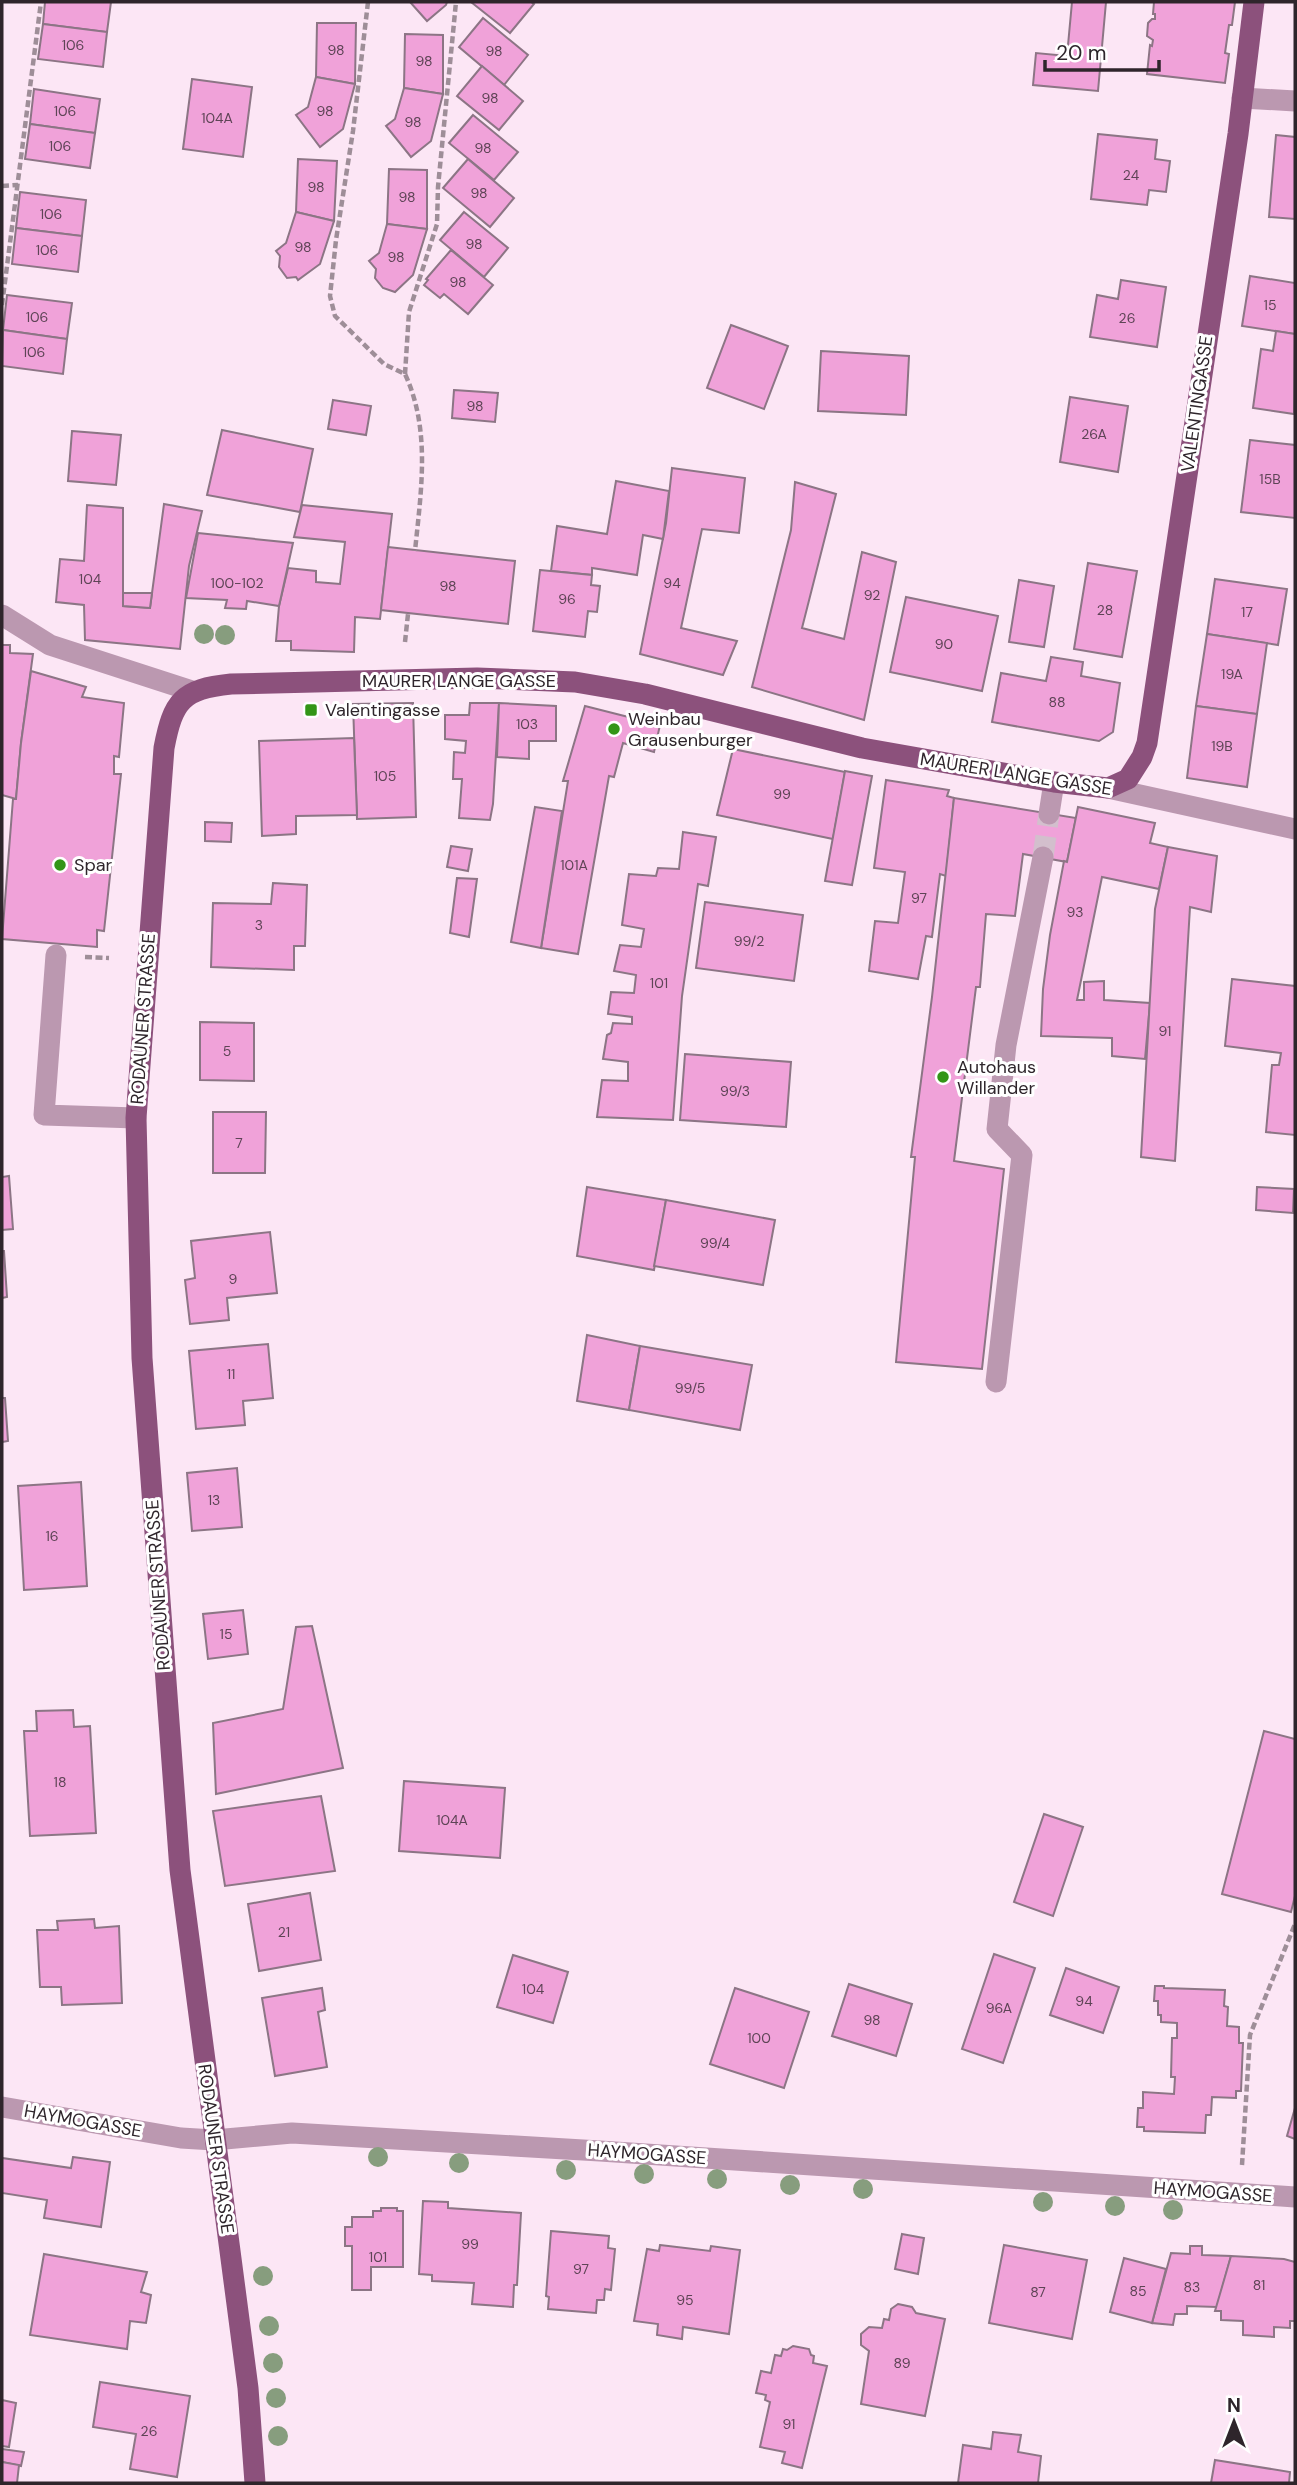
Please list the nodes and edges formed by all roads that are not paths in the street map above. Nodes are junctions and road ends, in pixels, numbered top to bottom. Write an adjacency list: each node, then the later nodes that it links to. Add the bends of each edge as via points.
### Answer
1 (1254, 2): 2 (main road, VALENTINGASSE)
2 (1242, 98): 3 (street); 7 (main road, VALENTINGASSE, via 1147,743 1128,779)
3 (1295, 101)
4 (2, 615): 5 (street, MAURER LANGE GASSE, via 50,645)
5 (192, 691): 6 (main road, MAURER LANGE GASSE, via 231,684 477,678 575,682 645,694 862,748); 12 (main road, RODAUNER STRASSE, via 170,719 164,748)
6 (1054, 782): 7 (main road, MAURER LANGE GASSE); 8 (street)
7 (1108, 788): 9 (street, MAURER LANGE GASSE)
8 (1049, 814)
9 (1295, 829)
10 (1043, 857): 13 (street, via 1006,1045 997,1129 1022,1155)
11 (56, 955): 12 (street, via 44,1115)
12 (136, 1118): 15 (main road, RODAUNER STRASSE, via 142,1358 160,1615 180,1870)
13 (996, 1382)
14 (2, 2108): 15 (street, HAYMOGASSE)
15 (214, 2140): 16 (street, HAYMOGASSE, via 292,2133); 17 (main road, RODAUNER STRASSE, via 248,2388)
16 (1295, 2197)
17 (255, 2483)

